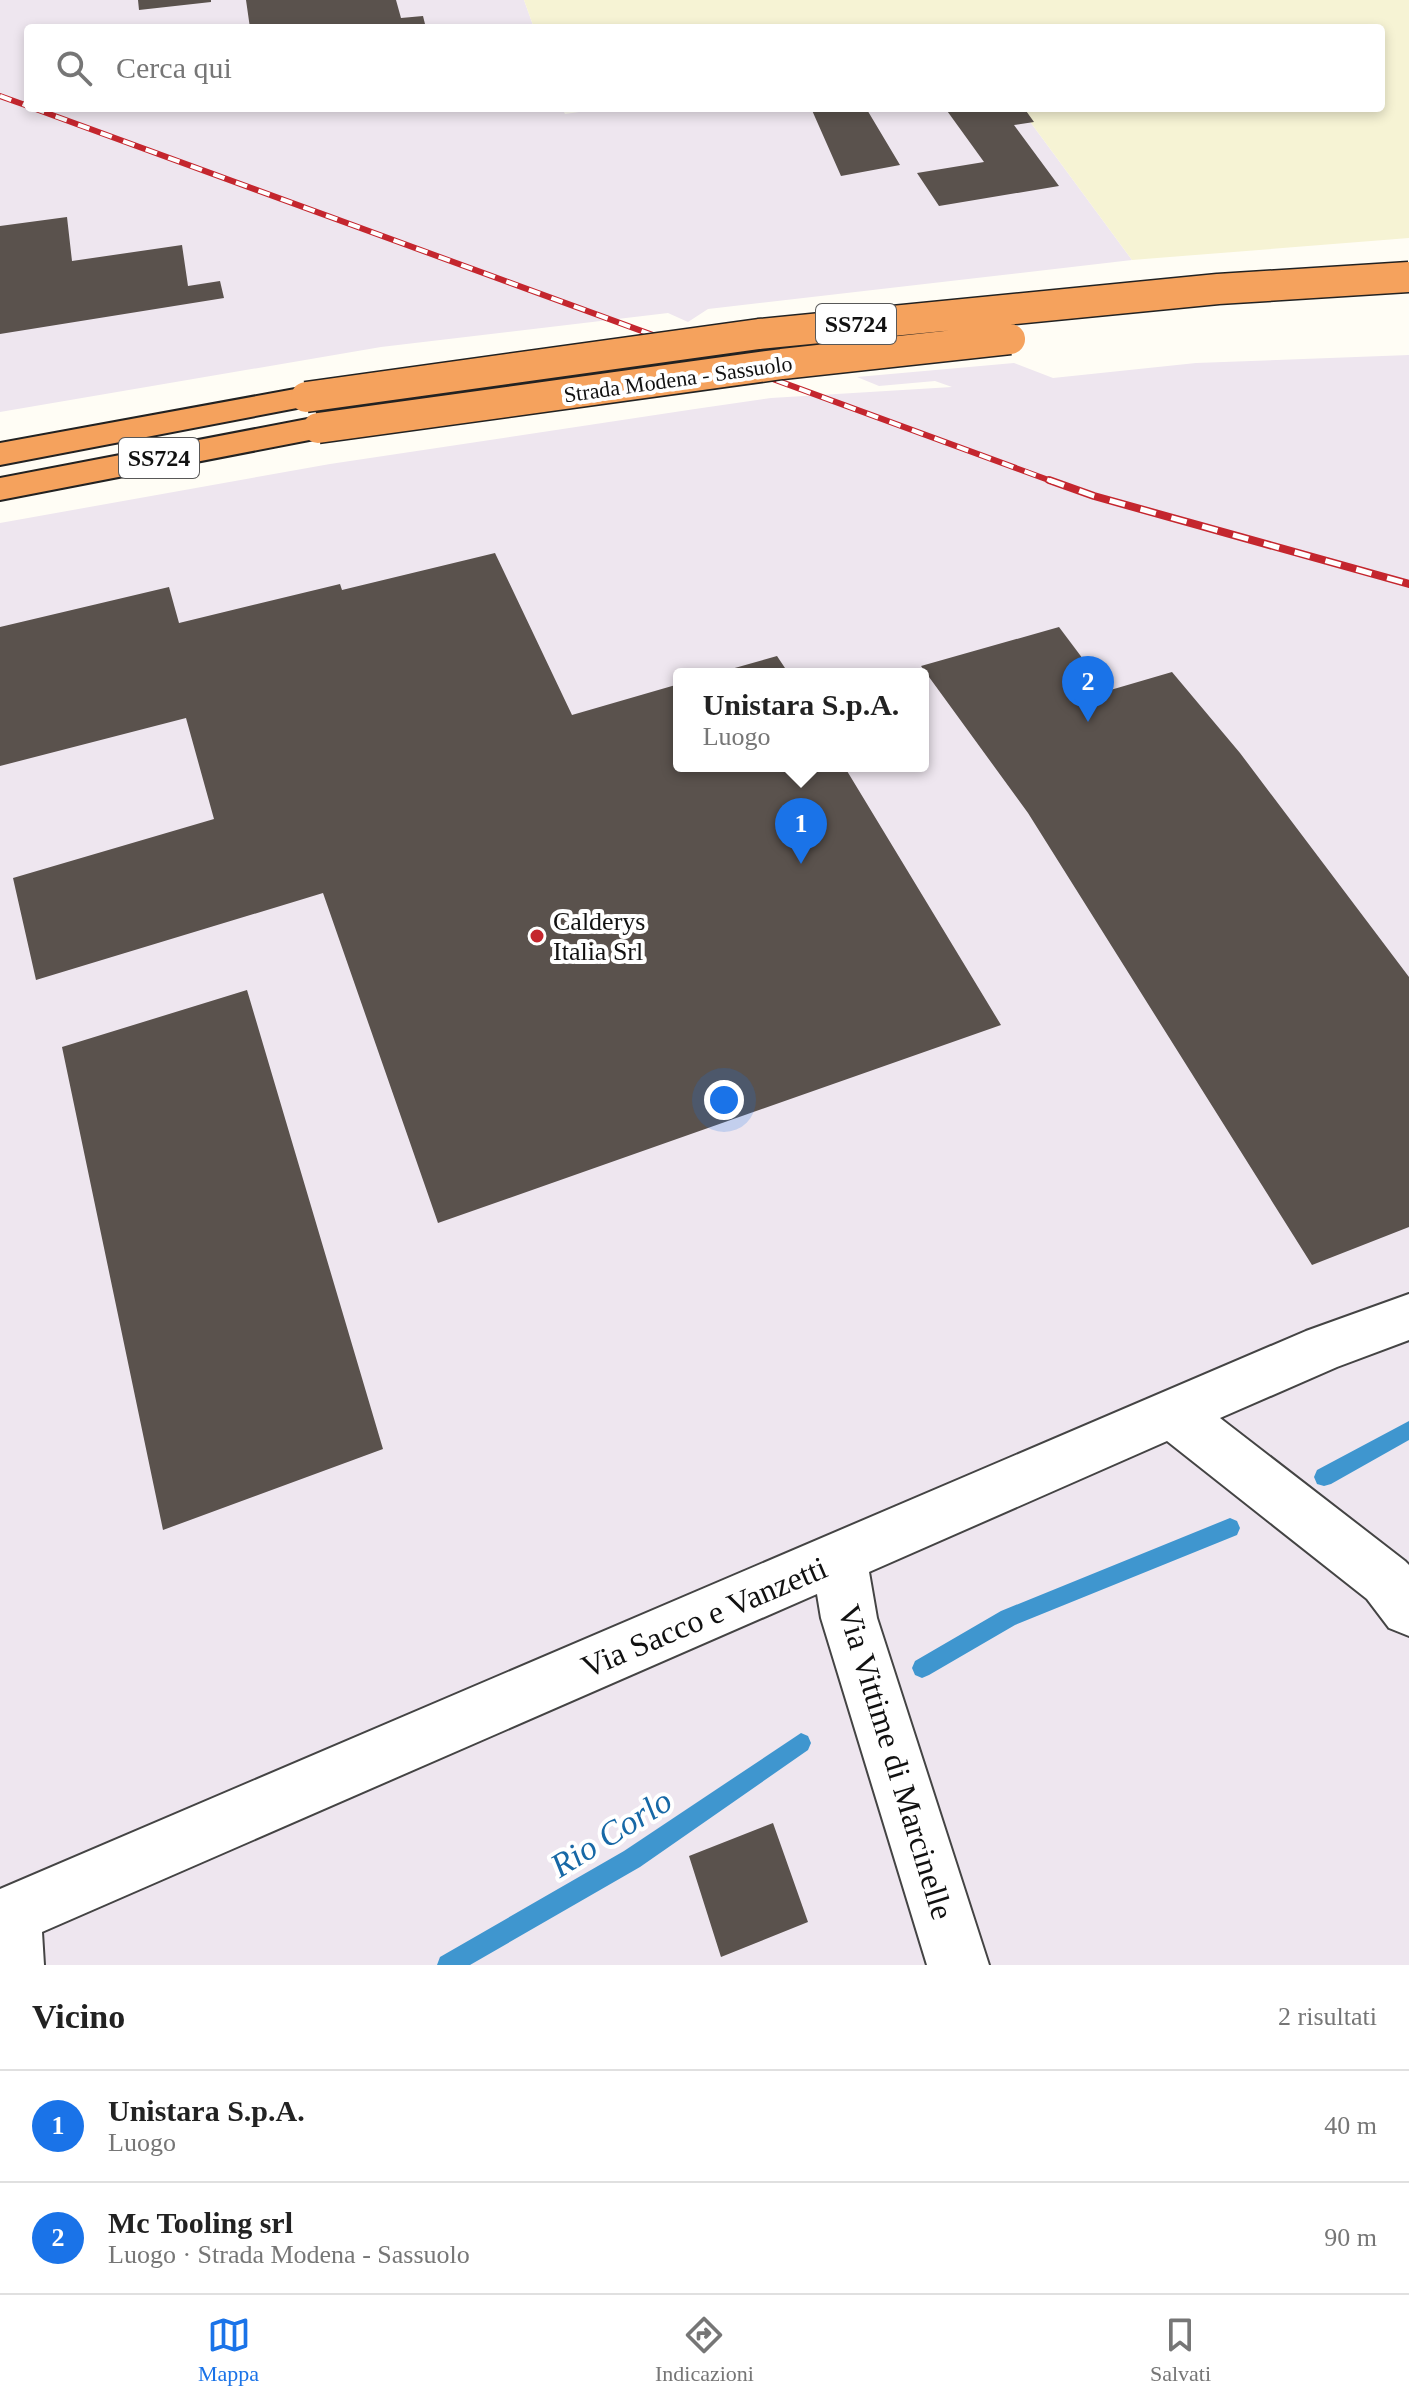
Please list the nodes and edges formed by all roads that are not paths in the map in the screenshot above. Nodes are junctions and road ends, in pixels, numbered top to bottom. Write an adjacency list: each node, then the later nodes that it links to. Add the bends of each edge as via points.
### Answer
1 (1409, 277): 3 (highway, Strada Modena - Sassuolo / SS724, bridge, via 1218,289 759,334)
2 (1409, 305): 3 (highway, Strada Modena - Sassuolo / SS724, bridge, via 1232,316)
3 (312, 412): 4 (highway, Strada Modena - Sassuolo / SS724); 5 (highway, Strada Modena - Sassuolo / SS724)
4 (0, 454)
5 (0, 489)
6 (1409, 1317): 7 (street, Via Sacco e Vanzetti)
7 (1173, 1414): 8 (street, Via Sacco e Vanzetti); 9 (street, via 1386,1580)
8 (839, 1558): 10 (street, Via Sacco e Vanzetti); 11 (street, Via Vittime di Marcinelle, via 849,1618)
9 (1409, 1608)
10 (8, 1934)
11 (958, 1965)

